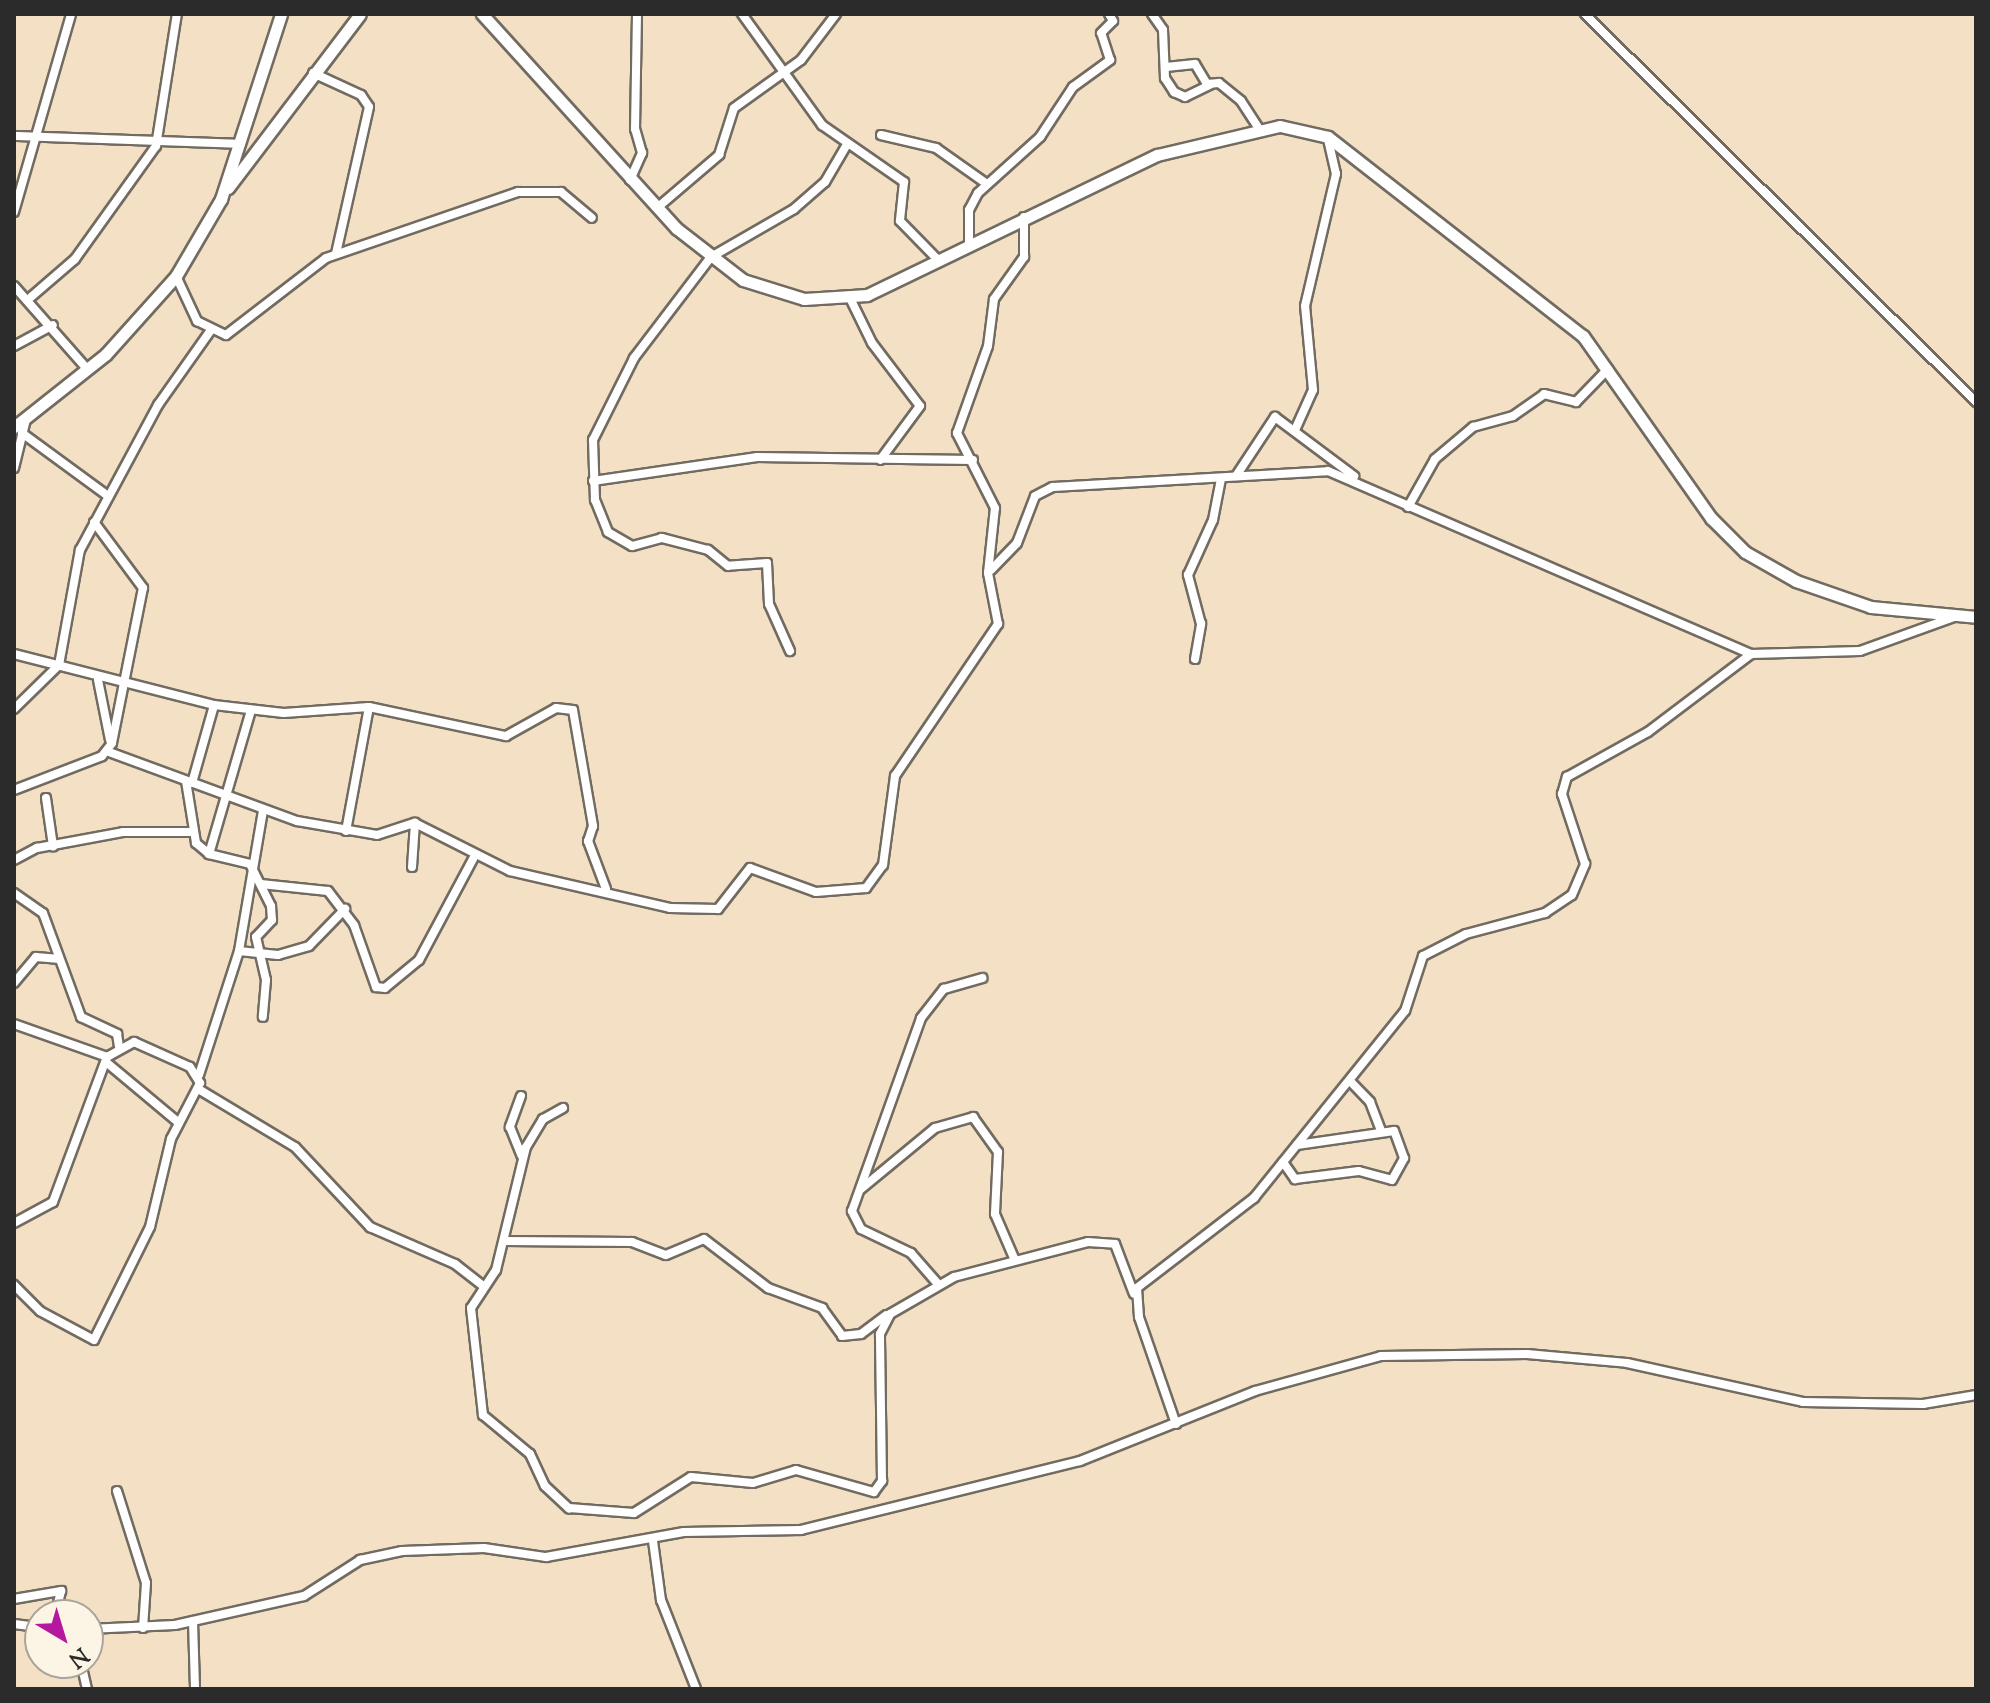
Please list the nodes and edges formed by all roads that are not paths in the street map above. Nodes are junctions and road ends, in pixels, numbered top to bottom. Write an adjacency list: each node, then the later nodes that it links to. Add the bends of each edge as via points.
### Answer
1 (71, 14): 19 (street)
2 (177, 14): 22 (street)
3 (281, 14): 21 (main road)
4 (482, 14): 24 (main road)
5 (637, 14): 24 (street, via 635,129 642,153)
6 (742, 14): 13 (street)
7 (836, 14): 13 (street, via 801,60)
8 (1109, 14): 25 (street, via 1113,21 1101,33 1107,63 1073,87 1040,137)
9 (1152, 14): 12 (street, via 1163,30)
10 (1585, 14): 44 (street)
11 (358, 15): 14 (main road)
12 (1166, 67): 15 (street, via 1195,64); 15 (street, via 1166,81 1181,97)
13 (781, 71): 23 (street); 27 (street, via 734,108 713,161)
14 (312, 72): 26 (main road); 32 (street, via 361,95 369,107)
15 (1210, 85): 16 (street, via 1219,83 1241,101)
16 (1259, 129): 20 (main road, via 1297,127); 29 (main road, via 1157,155)
17 (881, 135): 25 (street, via 936,148)
18 (14, 136): 19 (street)
19 (38, 137): 22 (street); 28 (street)
20 (1328, 137): 42 (main road, via 1556,312); 46 (street, via 1336,174 1305,306 1313,390)
21 (240, 144): 22 (street); 26 (main road)
22 (156, 146): 38 (street, via 75,259)
23 (846, 146): 33 (street, via 825,182 794,209); 34 (street, via 904,182 900,221)
24 (630, 180): 27 (main road)
25 (987, 184): 31 (street, via 969,210)
26 (221, 199): 35 (main road)
27 (657, 208): 33 (main road)
28 (14, 212)
29 (1024, 217): 31 (main road); 48 (street, via 1024,257 997,291 986,352 961,411 959,439)
30 (592, 218): 32 (street, via 561,192 533,188)
31 (969, 246): 34 (main road)
32 (336, 253): 40 (street, via 297,274 231,334)
33 (711, 257): 37 (main road, via 743,280 804,299); 53 (street, via 607,402 593,440)
34 (939, 261): 37 (main road)
35 (176, 276): 40 (street, via 197,321); 43 (main road)
36 (14, 286): 38 (street)
37 (849, 296): 47 (street, via 872,343 920,406)
38 (31, 297): 39 (street)
39 (53, 325): 41 (street); 43 (street)
40 (211, 330): 54 (street)
41 (14, 346)
42 (1608, 368): 55 (street, via 1576,402 1544,394 1513,416 1477,424 1435,459); 58 (main road, via 1711,518 1745,552 1796,581 1871,607)
43 (88, 370): 45 (main road)
44 (1976, 402)
45 (18, 430): 49 (street); 54 (street)
46 (1295, 430): 50 (street, via 1271,418); 52 (street)
47 (880, 460): 48 (street); 53 (street, via 704,460)
48 (973, 460): 57 (street, via 995,508)
49 (14, 468)
50 (1236, 476): 51 (street); 52 (street, via 1328,471)
51 (1221, 479): 57 (street, via 1053,487 1035,496 1017,543); 63 (street, via 1213,520 1188,575 1201,624)
52 (1358, 479): 55 (street)
53 (593, 481): 60 (street, via 602,522 627,545 671,539 708,550 728,566 771,565 768,597)
54 (108, 496): 56 (street)
55 (1408, 507): 62 (street, via 1469,538 1534,555 1641,612)
56 (94, 522): 64 (street, via 73,569); 66 (street, via 143,588 135,652)
57 (988, 573): 87 (street, via 998,624 895,776 883,865 866,888 816,892 750,868 726,905 705,910)
58 (1954, 617): 59 (main road); 62 (street, via 1926,633 1847,653)
59 (1976, 617)
60 (790, 651)
61 (14, 654): 64 (street)
62 (1751, 654): 100 (street, via 1648,732 1567,777 1562,794 1585,864 1581,884 1545,913 1428,952 1409,1005)
63 (1195, 659)
64 (61, 660): 65 (street); 69 (street)
65 (98, 680): 66 (street); 71 (street)
66 (120, 685): 67 (street); 71 (street)
67 (214, 705): 70 (street); 72 (street)
68 (369, 707): 70 (street); 78 (street); 87 (street, via 506,736 556,708 573,710 593,826 588,841)
69 (14, 709)
70 (251, 710): 74 (street)
71 (110, 751): 72 (street); 73 (street)
72 (189, 782): 74 (street); 79 (street)
73 (14, 790)
74 (223, 796): 76 (street); 81 (street)
75 (46, 798): 80 (street)
76 (263, 810): 78 (street); 84 (street)
77 (415, 823): 78 (street, via 377,835); 82 (street); 85 (street)
78 (346, 831)
79 (190, 832): 80 (street, via 134,831); 81 (street)
80 (53, 846): 83 (street)
81 (209, 854): 84 (street)
82 (475, 855): 87 (street, via 510,871); 89 (street, via 419,960 385,988 369,974)
83 (14, 860)
84 (250, 864): 86 (street); 90 (street)
85 (412, 867)
86 (261, 884): 89 (street, via 321,888); 91 (street, via 273,914 256,937)
87 (606, 889)
88 (14, 893): 92 (street, via 43,913)
89 (345, 909): 91 (street, via 309,946)
90 (239, 951): 91 (street); 99 (street)
91 (259, 954): 95 (street, via 267,991)
92 (57, 959): 94 (street, via 36,957); 97 (street, via 81,1017 117,1034)
93 (982, 978): 109 (street, via 944,989 921,1018)
94 (14, 983)
95 (263, 1017)
96 (14, 1024): 98 (street)
97 (119, 1046): 98 (street); 99 (street, via 134,1042)
98 (106, 1060): 104 (street); 110 (street, via 53,1202)
99 (199, 1075): 101 (street)
100 (1350, 1081): 105 (street); 106 (street)
101 (200, 1090): 104 (street); 115 (street, via 295,1147 370,1227 455,1264)
102 (521, 1096): 107 (street, via 510,1127)
103 (563, 1108): 107 (street, via 536,1128)
104 (179, 1123): 114 (street, via 150,1227 94,1340 40,1311)
105 (1381, 1130): 106 (street); 108 (street, via 1394,1131 1402,1146 1402,1168 1392,1180 1365,1171 1291,1179)
106 (1296, 1145): 108 (street)
107 (522, 1156): 111 (street)
108 (1283, 1162): 116 (street, via 1236,1217)
109 (860, 1190): 112 (street, via 935,1128 973,1117 998,1152 995,1214); 113 (street, via 856,1224 917,1257)
110 (14, 1223)
111 (505, 1241): 115 (street); 117 (street, via 632,1242 666,1255 704,1239 768,1288 822,1308 842,1336 861,1334)
112 (1014, 1258): 113 (street); 116 (street, via 1108,1240 1120,1252)
113 (938, 1284): 117 (street)
114 (14, 1285)
115 (482, 1285): 117 (street, via 471,1308 483,1415 530,1454 562,1503 592,1513 634,1513 691,1477 753,1483 796,1470 877,1491 880,1334)
116 (1134, 1294): 119 (street)
117 (890, 1314)
118 (1976, 1395): 119 (street, via 1923,1404 1803,1402 1627,1363 1436,1351 1306,1376)
119 (1176, 1424): 121 (street, via 1080,1461 801,1530 684,1532)
120 (117, 1491): 125 (street, via 146,1583)
121 (653, 1541): 124 (street, via 595,1542 538,1557 484,1548 389,1553 360,1560 304,1596); 128 (street, via 661,1600)
122 (14, 1599): 123 (street, via 61,1591)
123 (59, 1599)
124 (193, 1621): 125 (street); 127 (street)
125 (143, 1628): 126 (street)
126 (104, 1629)
127 (195, 1689)
128 (696, 1689)

